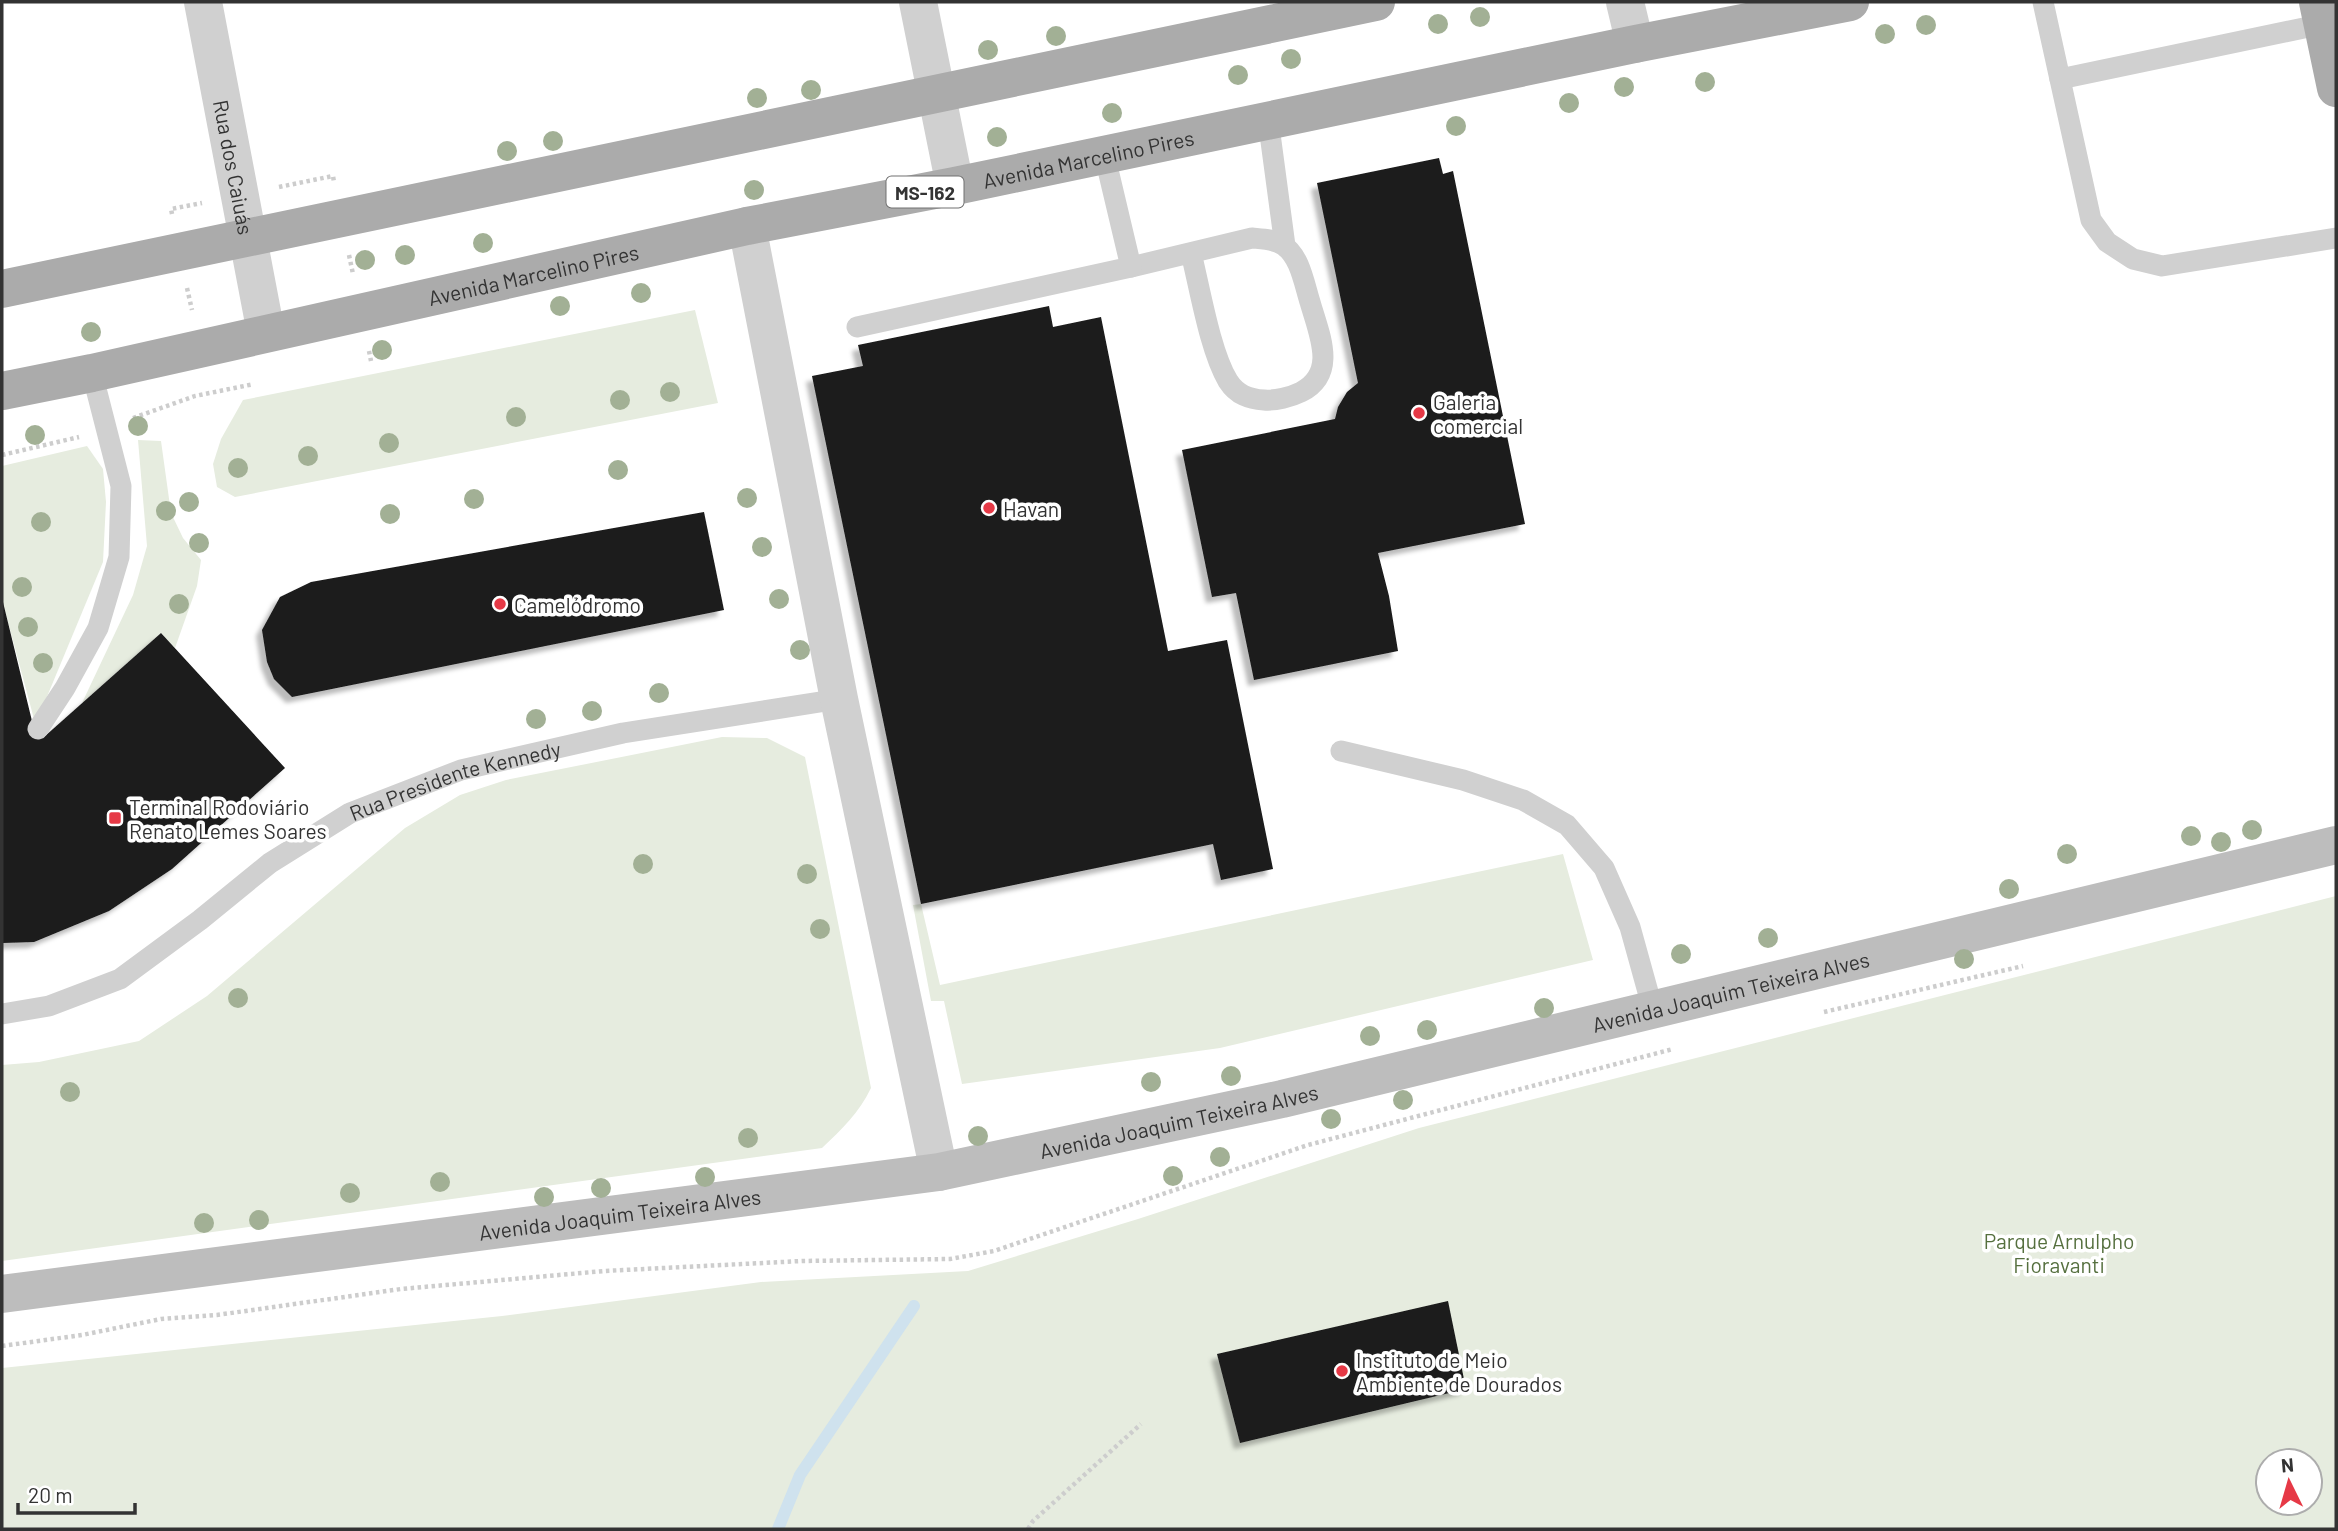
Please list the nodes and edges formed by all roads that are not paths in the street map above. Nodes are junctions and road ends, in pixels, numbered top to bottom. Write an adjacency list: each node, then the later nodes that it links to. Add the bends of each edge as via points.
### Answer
1 (203, 2): 17 (street, Rua dos Caiuás)
2 (918, 2): 11 (street)
3 (1376, 2): 11 (main road)
4 (1626, 2): 8 (street)
5 (1850, 2): 8 (main road, Avenida Marcelino Pires / MS-162)
6 (2043, 2): 9 (lane)
7 (2320, 13): 9 (lane); 10 (main road)
8 (1635, 44): 12 (main road, Avenida Marcelino Pires / MS-162)
9 (2060, 79): 16 (lane, via 2091,220 2107,242 2133,259 2162,266)
10 (2336, 89)
11 (936, 94): 14 (street); 17 (main road)
12 (1268, 119): 13 (main road, Avenida Marcelino Pires / MS-162); 18 (lane)
13 (1104, 153): 14 (main road, Avenida Marcelino Pires / MS-162); 20 (lane)
14 (955, 186): 15 (main road, Avenida Marcelino Pires / MS-162)
15 (747, 226): 23 (main road, Avenida Marcelino Pires / MS-162); 26 (street)
16 (2336, 238)
17 (248, 239): 21 (main road); 23 (street, Rua dos Caiuás)
18 (1285, 246): 19 (lane, via 1269,239 1252,239); 19 (lane, via 1303,279 1323,356 1321,372 1312,386 1294,396 1267,400 1243,397 1229,384)
19 (1191, 253): 20 (lane)
20 (1131, 267): 22 (lane)
21 (2, 289)
22 (857, 327)
23 (266, 333): 24 (main road, Avenida Marcelino Pires / MS-162)
24 (92, 373): 25 (main road, Avenida Marcelino Pires / MS-162); 27 (lane, via 121,486 119,557 98,628)
25 (2, 391)
26 (839, 699): 31 (lane, Rua Presidente Kennedy, via 623,733 461,770 350,813 270,863 120,979 49,1006); 32 (street)
27 (37, 729)
28 (1341, 751): 30 (lane, via 1463,780 1523,800 1567,825 1604,867 1630,926)
29 (2336, 845): 30 (main road, Avenida Joaquim Teixeira Alves)
30 (1653, 1010): 32 (main road, Avenida Joaquim Teixeira Alves, via 1282,1099)
31 (2, 1014)
32 (939, 1172): 33 (main road, Avenida Joaquim Teixeira Alves)
33 (2, 1294)

